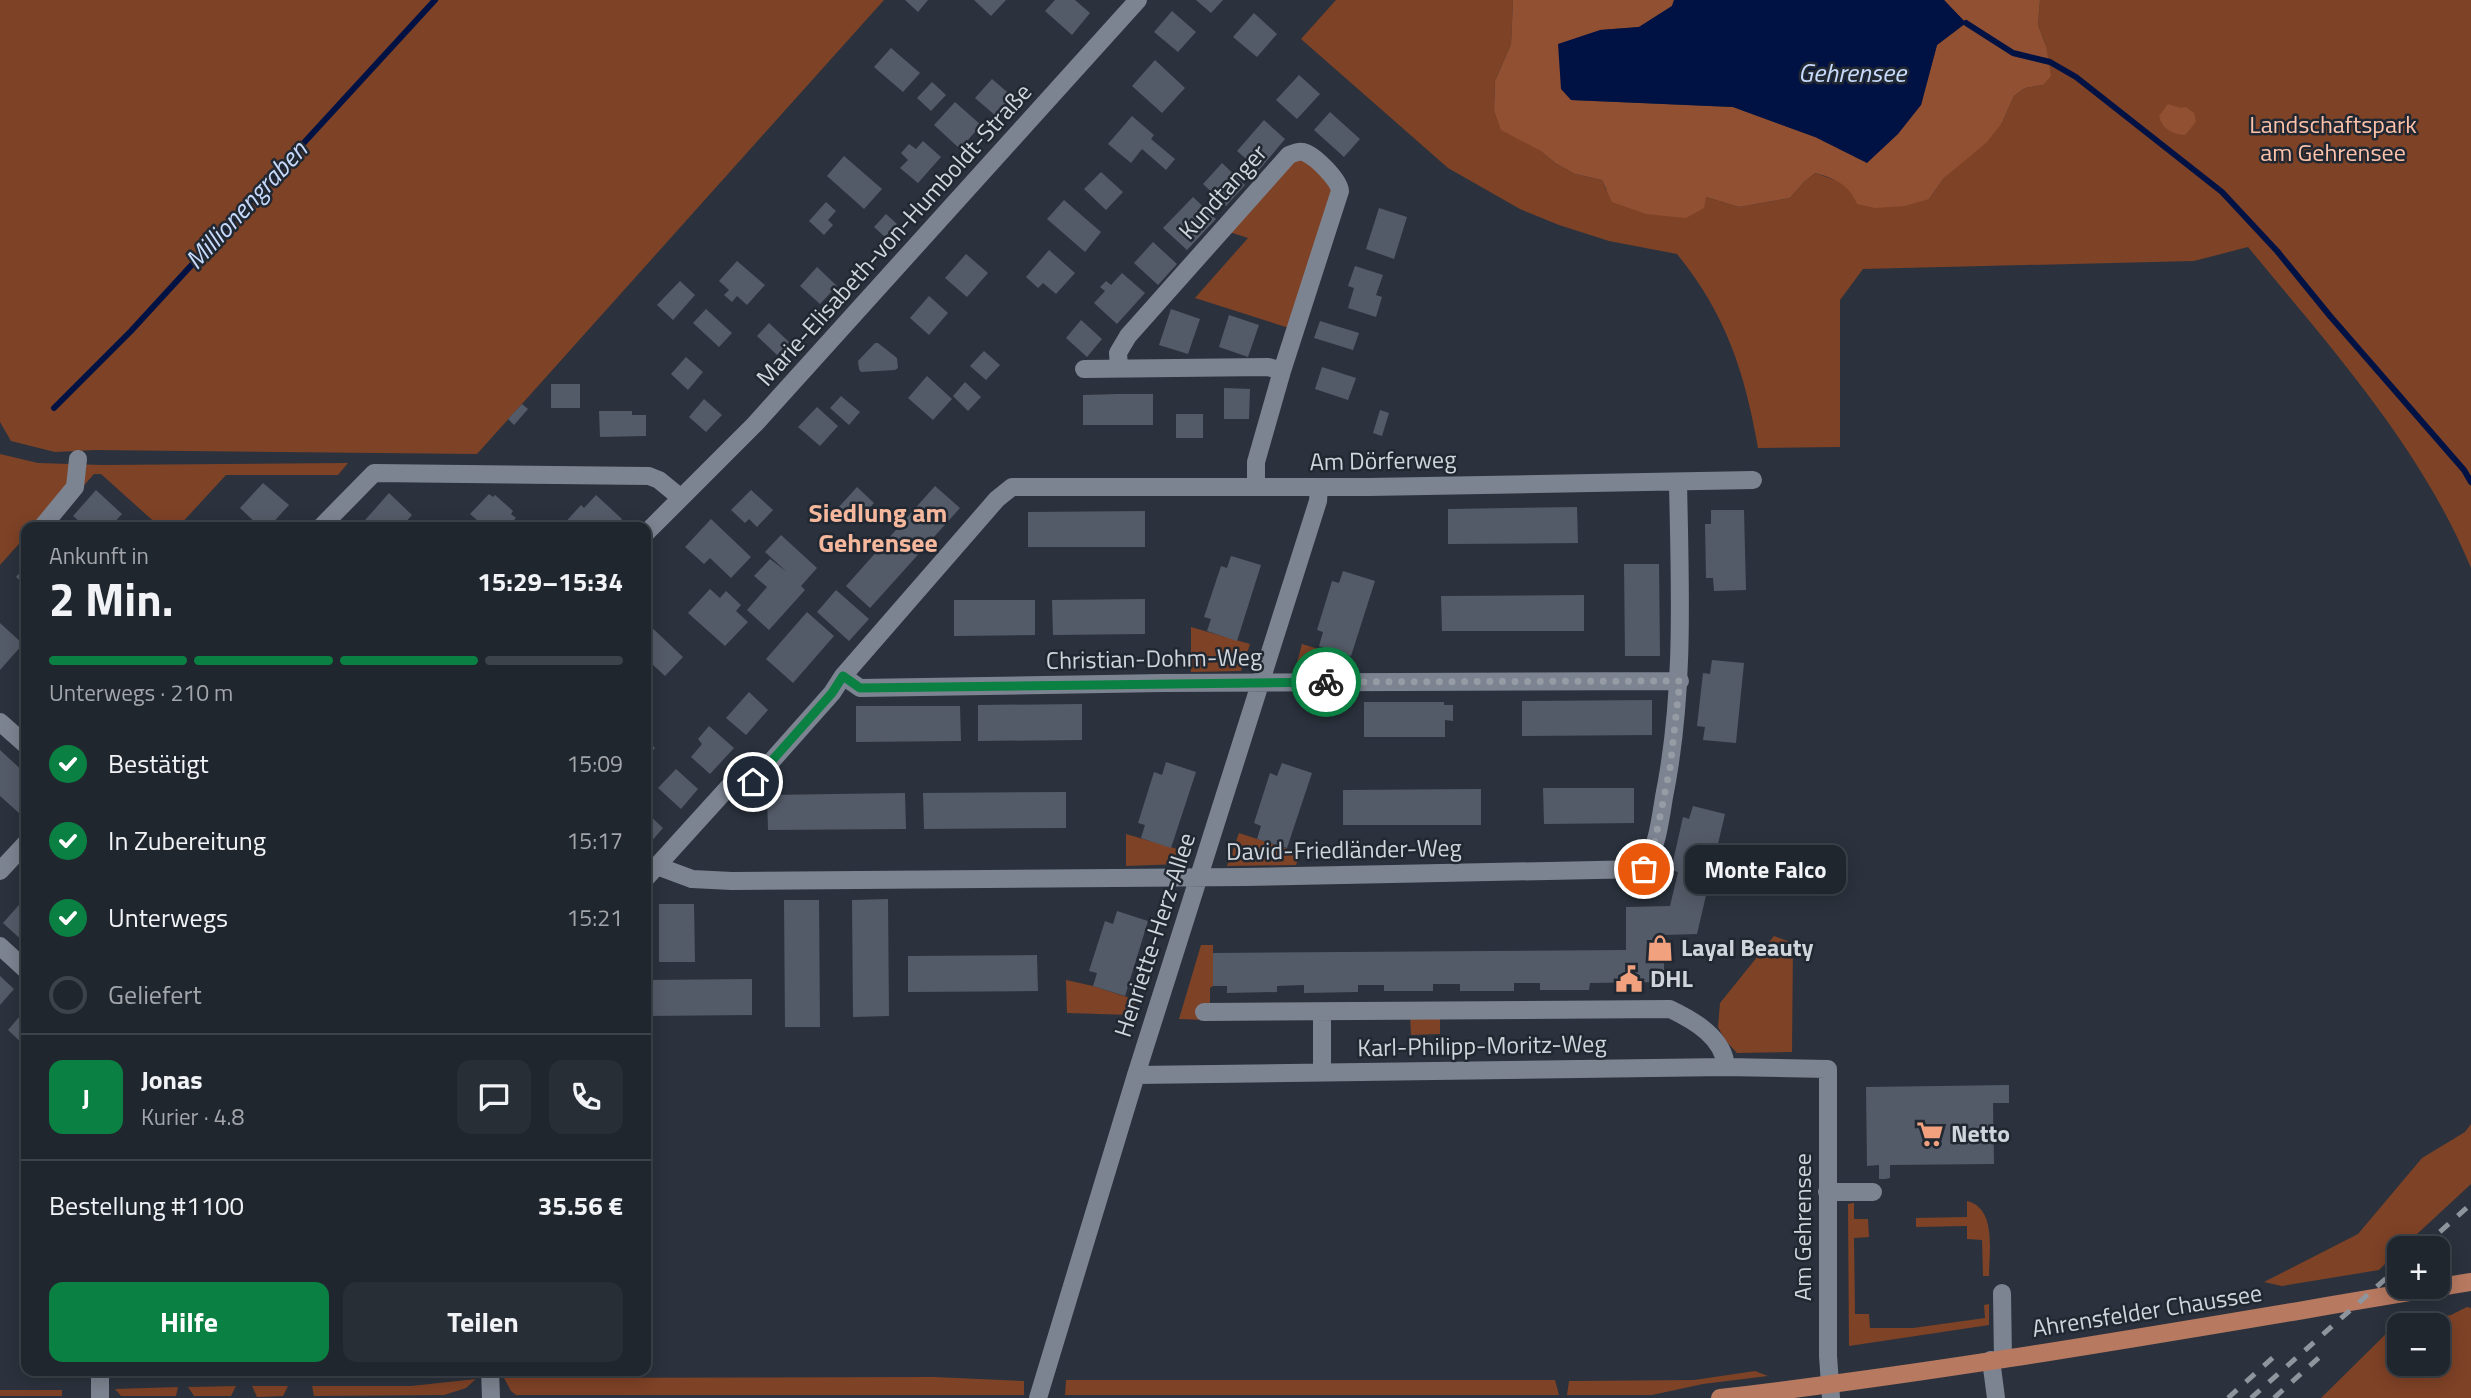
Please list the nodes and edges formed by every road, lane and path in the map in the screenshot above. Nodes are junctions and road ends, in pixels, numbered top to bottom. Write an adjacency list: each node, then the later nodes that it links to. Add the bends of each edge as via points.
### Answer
1 (1138, 0): 10 (street, Marie-Elisabeth-von-Humboldt-Straße, via 755,424)
2 (1119, 368): 3 (street); 4 (street, via 1268,367); 4 (street, Kundtanger, via 1118,353 1128,336 1289,155 1298,151 1335,177 1340,191)
3 (1084, 369)
4 (1282, 371): 8 (street, Kundtanger, via 1256,462)
5 (78, 459): 11 (street, via 75,487)
6 (1754, 480): 7 (street, Am Dörferweg)
7 (1678, 482): 9 (street, Am Dörferweg); 15 (street, David-Friedländer-Weg)
8 (1256, 486): 9 (street, Am Dörferweg); 14 (street, Am Dörferweg, via 1012,487)
9 (1319, 487): 16 (street, Henriette-Herz-Allee)
10 (681, 498): 12 (street, via 649,476 374,473); 13 (street, Marie-Elisabeth-von-Humboldt-Straße)
11 (46, 522)
12 (326, 522)
13 (651, 528)
14 (843, 676): 16 (street, Christian-Dohm-Weg, via 860,688); 21 (street, via 753,782 734,781)
15 (1680, 681): 16 (street, Christian-Dohm-Weg); 22 (street, David-Friedländer-Weg, via 1670,768 1652,855 1644,869)
16 (1260, 682): 22 (street, Henriette-Herz-Allee)
17 (0, 722): 18 (street)
18 (21, 741)
19 (21, 848): 20 (street)
20 (0, 871)
21 (651, 872): 22 (street, David-Friedländer-Weg, via 732,881)
22 (1199, 877): 30 (street, Henriette-Herz-Allee)
23 (0, 946): 24 (street)
24 (21, 965)
25 (1204, 1012): 26 (street)
26 (1322, 1012): 27 (street, via 1670,1009 1716,1040 1726,1054); 29 (street)
27 (1726, 1067): 28 (street, Karl-Philipp-Moritz-Weg); 29 (street, Karl-Philipp-Moritz-Weg)
28 (1828, 1069): 31 (street, Am Gehrensee)
29 (1322, 1072): 30 (street, Karl-Philipp-Moritz-Weg)
30 (1136, 1075): 41 (street, Henriette-Herz-Allee)
31 (1827, 1192): 32 (street); 38 (street, Am Gehrensee)
32 (1873, 1192)
33 (2471, 1282): 35 (main road, Ahrensfelder Chaussee)
34 (2002, 1293): 35 (street)
35 (1997, 1359): 38 (main road, Ahrensfelder Chaussee); 43 (street)
36 (100, 1376): 39 (street)
37 (490, 1376): 40 (street)
38 (1831, 1391): 42 (main road, Ahrensfelder Chaussee)
39 (100, 1398)
40 (491, 1398)
41 (1038, 1398)
42 (1720, 1398)
43 (1996, 1398)

